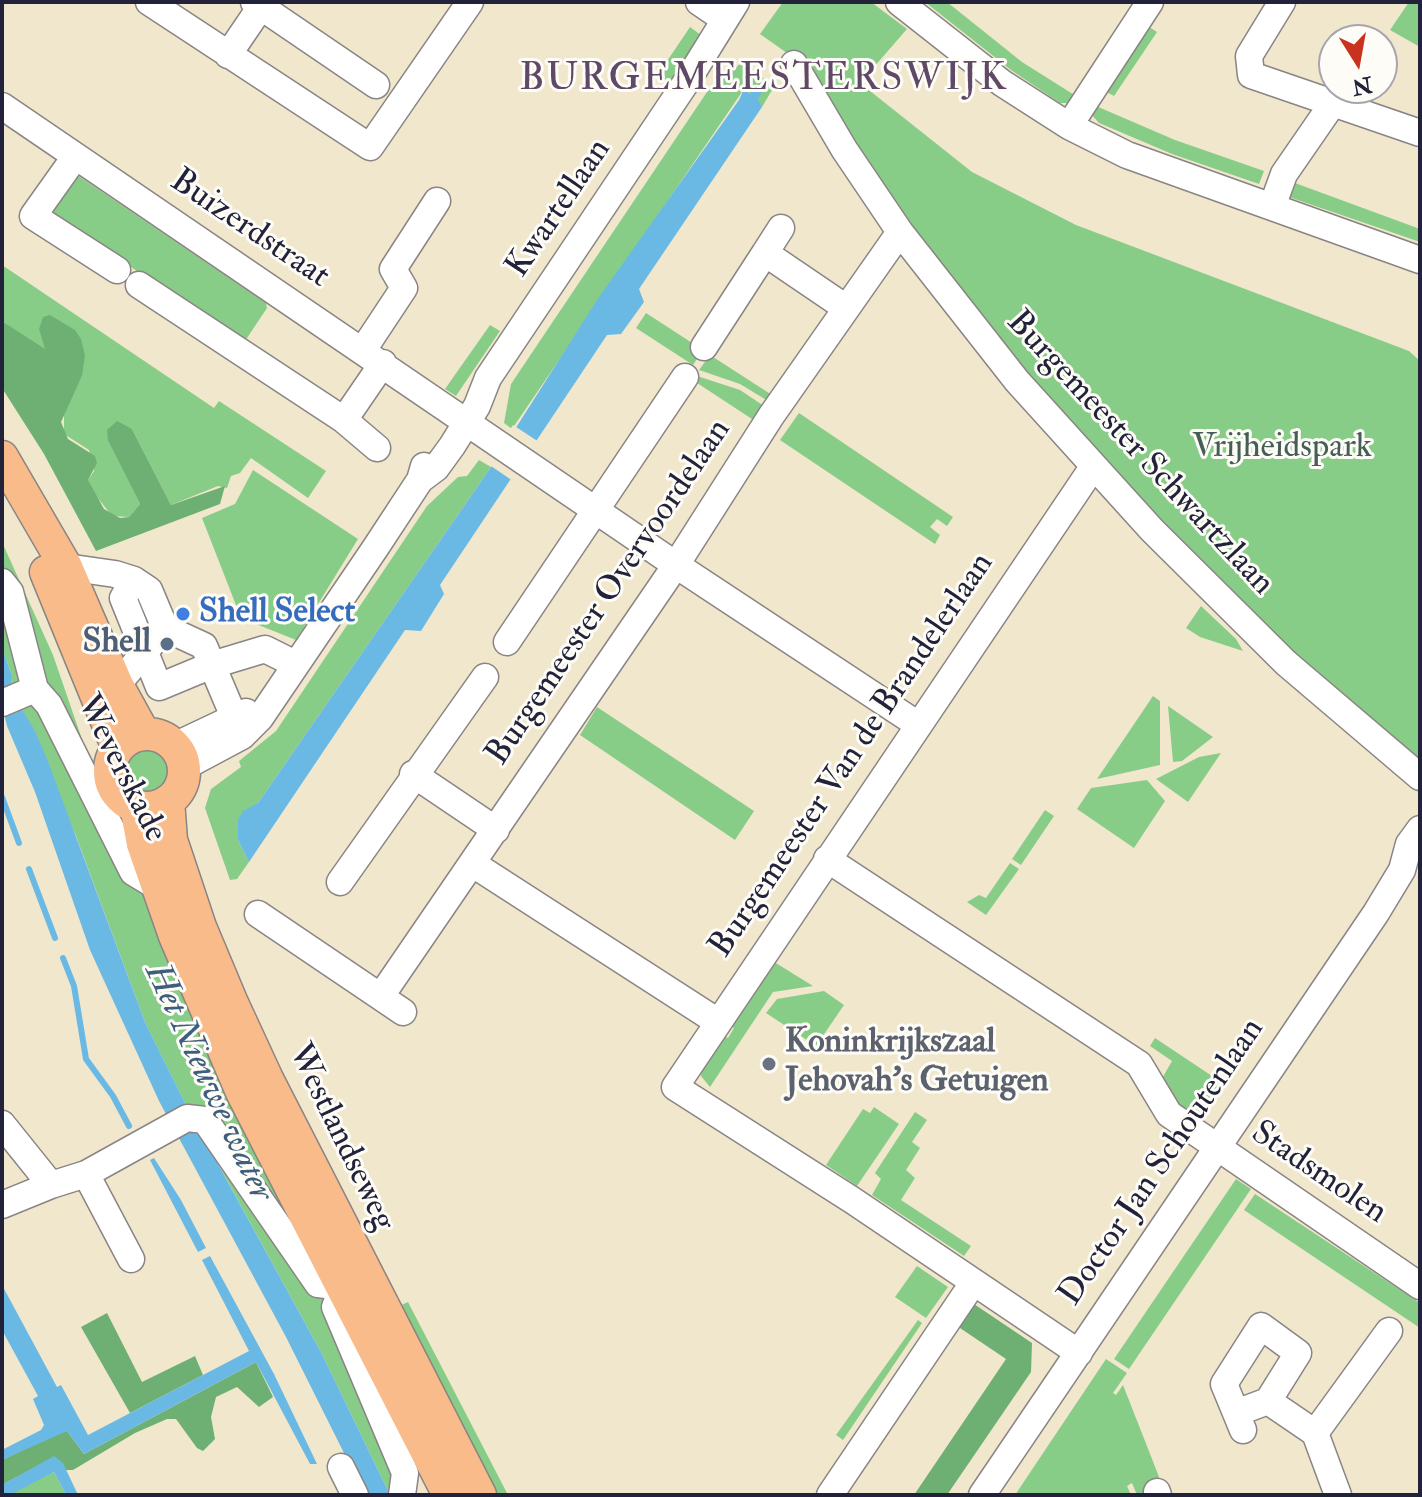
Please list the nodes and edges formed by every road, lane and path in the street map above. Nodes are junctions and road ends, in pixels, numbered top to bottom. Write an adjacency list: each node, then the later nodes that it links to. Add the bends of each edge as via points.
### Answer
1 (149, 2): 10 (street)
2 (470, 2): 10 (street, via 370,147)
3 (699, 2): 9 (street)
4 (755, 2): 12 (street, Kwartellaan, via 723,49)
5 (899, 2): 18 (street, via 1002,83)
6 (1150, 2): 18 (street)
7 (1282, 2): 14 (street, via 1249,56 1251,75)
8 (259, 4): 10 (street); 13 (street)
9 (730, 11): 12 (street, Kwartellaan)
10 (228, 55)
11 (794, 64): 24 (street, Burgemeester Schwartzlaan)
12 (689, 78): 32 (street, Kwartellaan, via 488,378 477,385)
13 (376, 85)
14 (1318, 98)
15 (1332, 104): 22 (street, via 1284,174)
16 (1336, 104): 19 (street)
17 (2, 106): 20 (street, Buizerdstraat)
18 (1069, 126): 22 (street, via 1127,155)
19 (1420, 133)
20 (75, 157): 29 (street, Buizerdstraat); 31 (street, via 33,216)
21 (437, 201): 29 (street, via 393,269 404,288)
22 (1272, 207): 26 (street)
23 (781, 228): 25 (street)
24 (900, 232): 27 (street, Burgemeester Overvoordelaan); 35 (street, Burgemeester Schwartzlaan, via 1017,381)
25 (765, 253): 27 (street); 28 (street)
26 (1420, 260)
27 (846, 308): 38 (street, Burgemeester Overvoordelaan)
28 (704, 347)
29 (373, 357): 31 (street); 32 (street, Buizerdstraat)
30 (685, 377): 37 (street)
31 (344, 420): 33 (street)
32 (470, 423): 37 (street, Buizerdstraat); 45 (street, Kwartellaan, via 427,456 420,480)
33 (377, 448)
34 (2, 457): 39 (main road)
35 (1093, 467): 50 (street, Burgemeester Van de Brandelerlaan); 55 (street, Burgemeester Schwartzlaan, via 1286,663)
36 (2, 487): 52 (main road)
37 (595, 509): 38 (street, Buizerdstraat); 43 (street)
38 (676, 565): 50 (street, Buizerdstraat); 58 (street, Burgemeester Overvoordelaan)
39 (66, 567): 40 (street); 48 (main road)
40 (134, 580): 42 (street, via 149,590); 44 (street, via 123,598)
41 (2, 582): 49 (street, Weverskade, via 10,592)
42 (165, 628): 44 (street); 46 (street, via 204,646)
43 (507, 642)
44 (146, 652): 46 (street, via 159,687); 48 (street)
45 (295, 664): 46 (street, via 265,649); 51 (street, Kwartellaan, via 260,718)
46 (212, 665): 51 (street)
47 (485, 677): 54 (street)
48 (117, 685): 52 (main road)
49 (17, 696): 63 (street, Weverskade, via 49,705 133,872)
50 (917, 724): 59 (street, Burgemeester Van de Brandelerlaan)
51 (238, 728): 53 (street, Kwartellaan)
52 (131, 741): 53 (main road, via 160,736); 56 (main road, via 111,765 112,782 121,797)
53 (179, 756): 56 (main road, via 182,783)
54 (413, 774): 58 (street); 62 (street)
55 (1420, 777)
56 (152, 804): 63 (main road, Westlandseweg, via 143,844); 74 (main road, Westlandseweg)
57 (1420, 829): 60 (street, Doctor Jan Schoutenlaan, via 1409,844)
58 (496, 830): 61 (street, Burgemeester Overvoordelaan)
59 (827, 859): 67 (street, Burgemeester Van de Brandelerlaan); 69 (street, Stadsmolen, via 1139,1064 1169,1114)
60 (1411, 863): 69 (street, Doctor Jan Schoutenlaan)
61 (473, 864): 65 (street, Burgemeester Overvoordelaan); 67 (street)
62 (340, 882)
63 (158, 887): 74 (main road, Westlandseweg, via 242,1092)
64 (258, 914): 65 (street)
65 (381, 996): 66 (street)
66 (403, 1012)
67 (718, 1022): 75 (street, Burgemeester Van de Brandelerlaan, via 675,1087)
68 (2, 1124): 71 (street)
69 (1216, 1148): 76 (street, Stadsmolen); 78 (street, Doctor Jan Schoutenlaan)
70 (86, 1174): 71 (street); 73 (street); 74 (street, via 180,1121 205,1120 318,1284)
71 (51, 1185): 72 (street)
72 (2, 1205)
73 (131, 1259)
74 (354, 1280): 83 (street, via 335,1307 405,1473); 84 (main road, Westlandseweg); 85 (main road, Westlandseweg)
75 (973, 1283): 78 (street); 86 (street)
76 (1420, 1286)
77 (1389, 1331): 80 (street)
78 (1079, 1353): 87 (street, Doctor Jan Schoutenlaan)
79 (1268, 1401): 79 (street, via 1240,1422 1224,1384 1261,1326 1298,1353); 80 (street)
80 (1315, 1433): 88 (street)
81 (341, 1467): 82 (street)
82 (355, 1495)
83 (402, 1495)
84 (449, 1495)
85 (480, 1495)
86 (830, 1495)
87 (982, 1495)
88 (1338, 1495)

